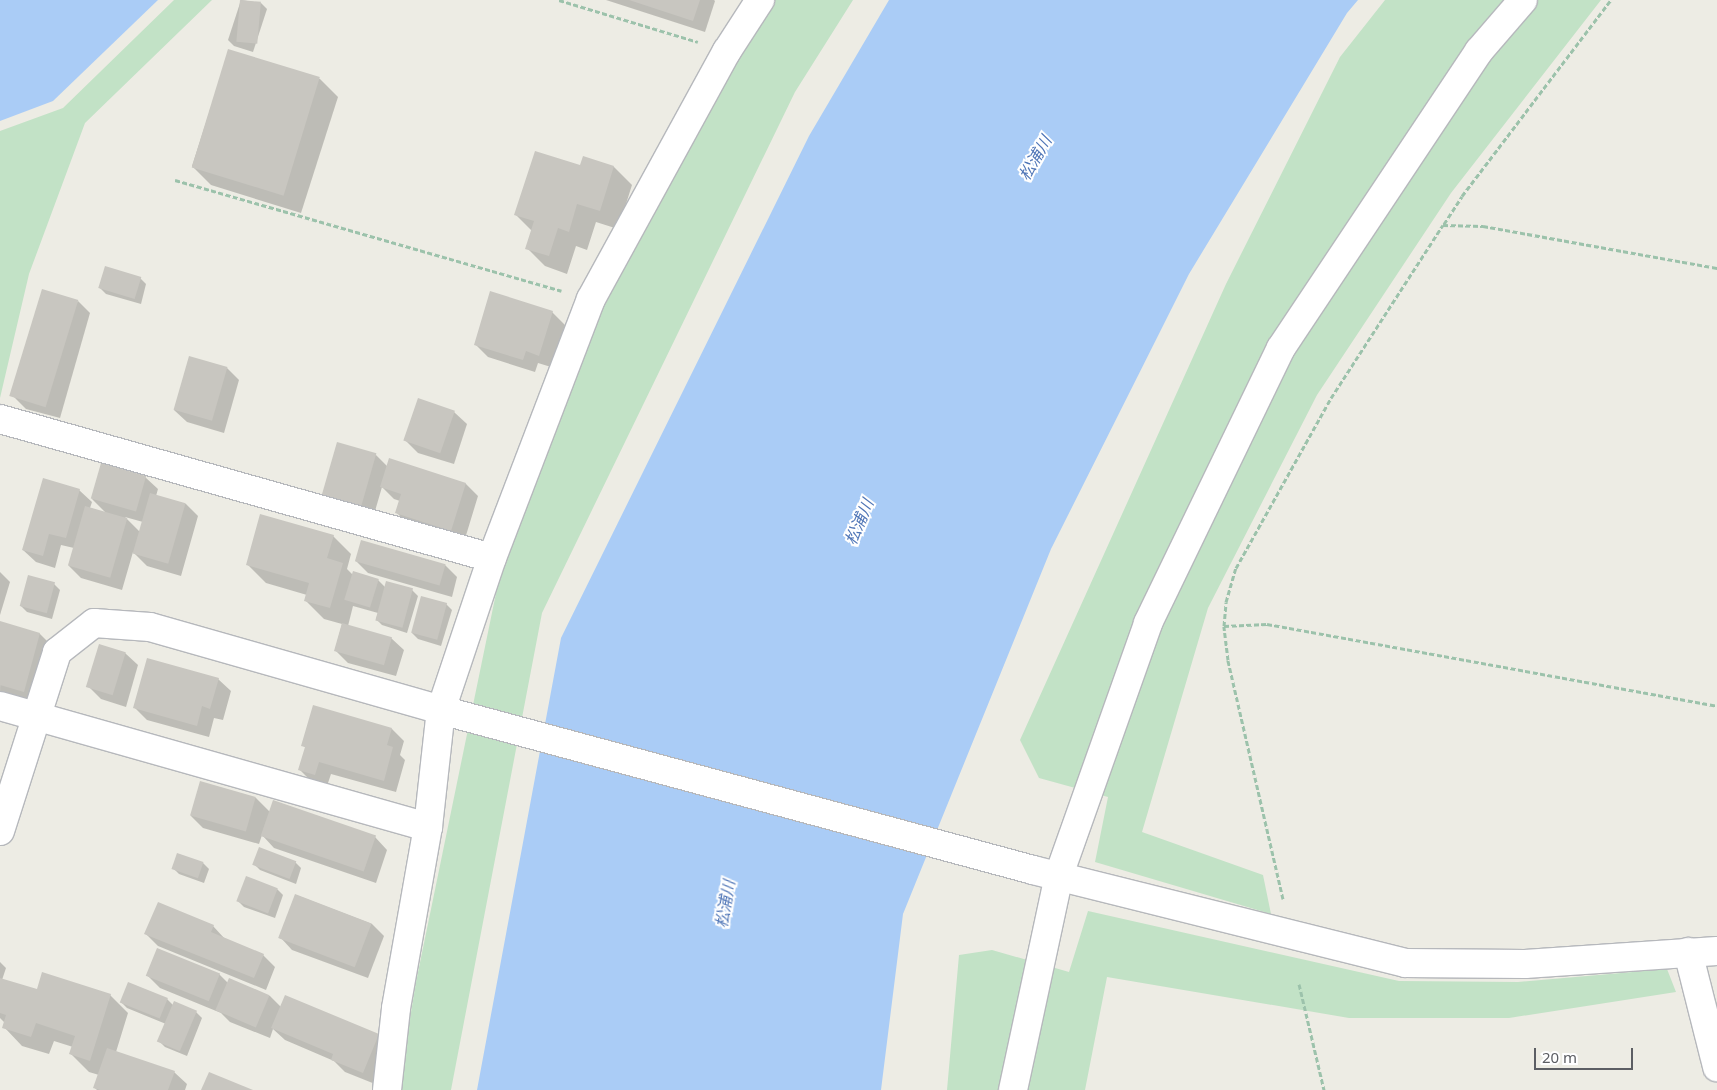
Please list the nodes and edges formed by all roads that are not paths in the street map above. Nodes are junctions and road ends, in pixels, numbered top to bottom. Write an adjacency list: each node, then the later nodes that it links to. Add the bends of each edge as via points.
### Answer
1 (760, 0): 4 (street, via 727,51 591,299)
2 (1523, 0): 10 (street, via 1479,51 1281,348 1148,622)
3 (0, 419): 4 (street)
4 (492, 558): 6 (street)
5 (0, 706): 7 (street)
6 (441, 710): 7 (street, via 150,627 94,623 56,652); 8 (street); 10 (street)
7 (36, 716): 8 (street); 9 (street)
8 (428, 827): 14 (street, via 396,1008)
9 (0, 831)
10 (1046, 873): 12 (street, via 1405,963 1525,964); 15 (street)
11 (1717, 951): 12 (street)
12 (1688, 952): 13 (street)
13 (1717, 1067)
14 (387, 1090)
15 (1013, 1090)

